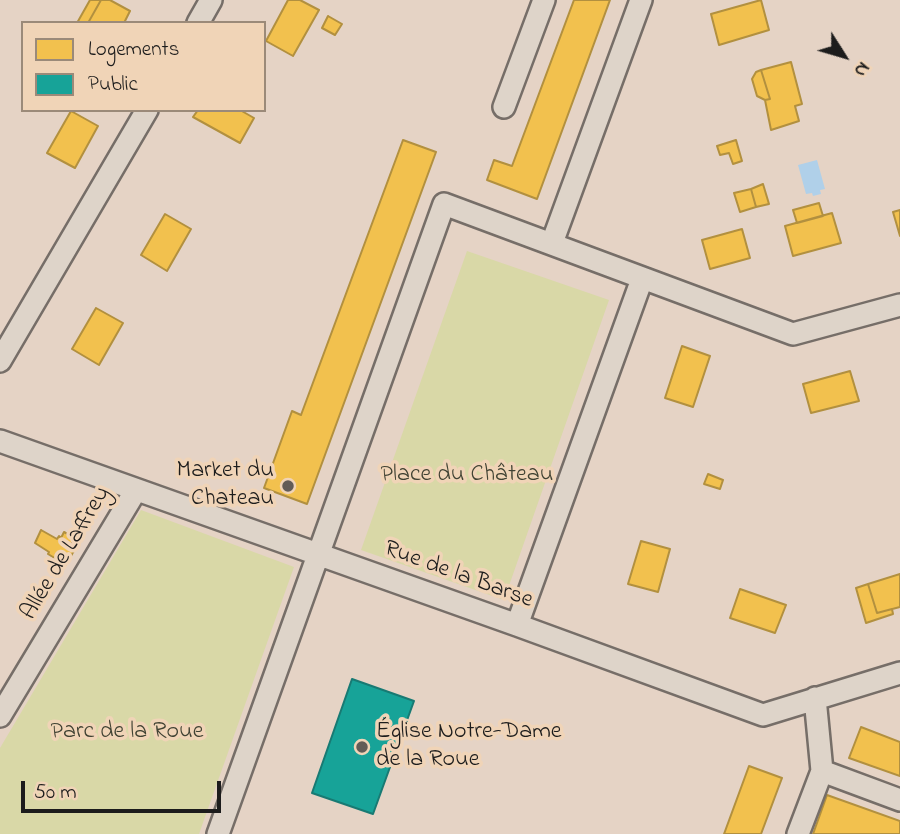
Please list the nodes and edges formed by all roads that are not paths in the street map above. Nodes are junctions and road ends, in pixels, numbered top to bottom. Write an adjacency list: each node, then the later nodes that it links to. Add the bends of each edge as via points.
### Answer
1 (211, 0): 4 (street)
2 (544, 0): 5 (street)
3 (642, 0): 7 (street)
4 (199, 21)
5 (504, 107)
6 (146, 112): 10 (street)
7 (552, 243): 8 (street); 13 (street, via 444,204)
8 (642, 279): 9 (street, via 793,334); 14 (street)
9 (900, 305)
10 (0, 361)
11 (0, 441): 12 (street, Rue de la Barse)
12 (136, 490): 13 (street, Rue de la Barse); 17 (street, Allée de Laffrey)
13 (318, 554): 14 (street, Rue de la Barse); 20 (street)
14 (517, 625): 16 (street, Rue de la Barse, via 763,715)
15 (900, 673): 16 (street, Rue de la Barse)
16 (815, 698): 18 (street)
17 (0, 716)
18 (822, 771): 19 (street); 21 (street)
19 (900, 800)
20 (218, 834)
21 (798, 834)

